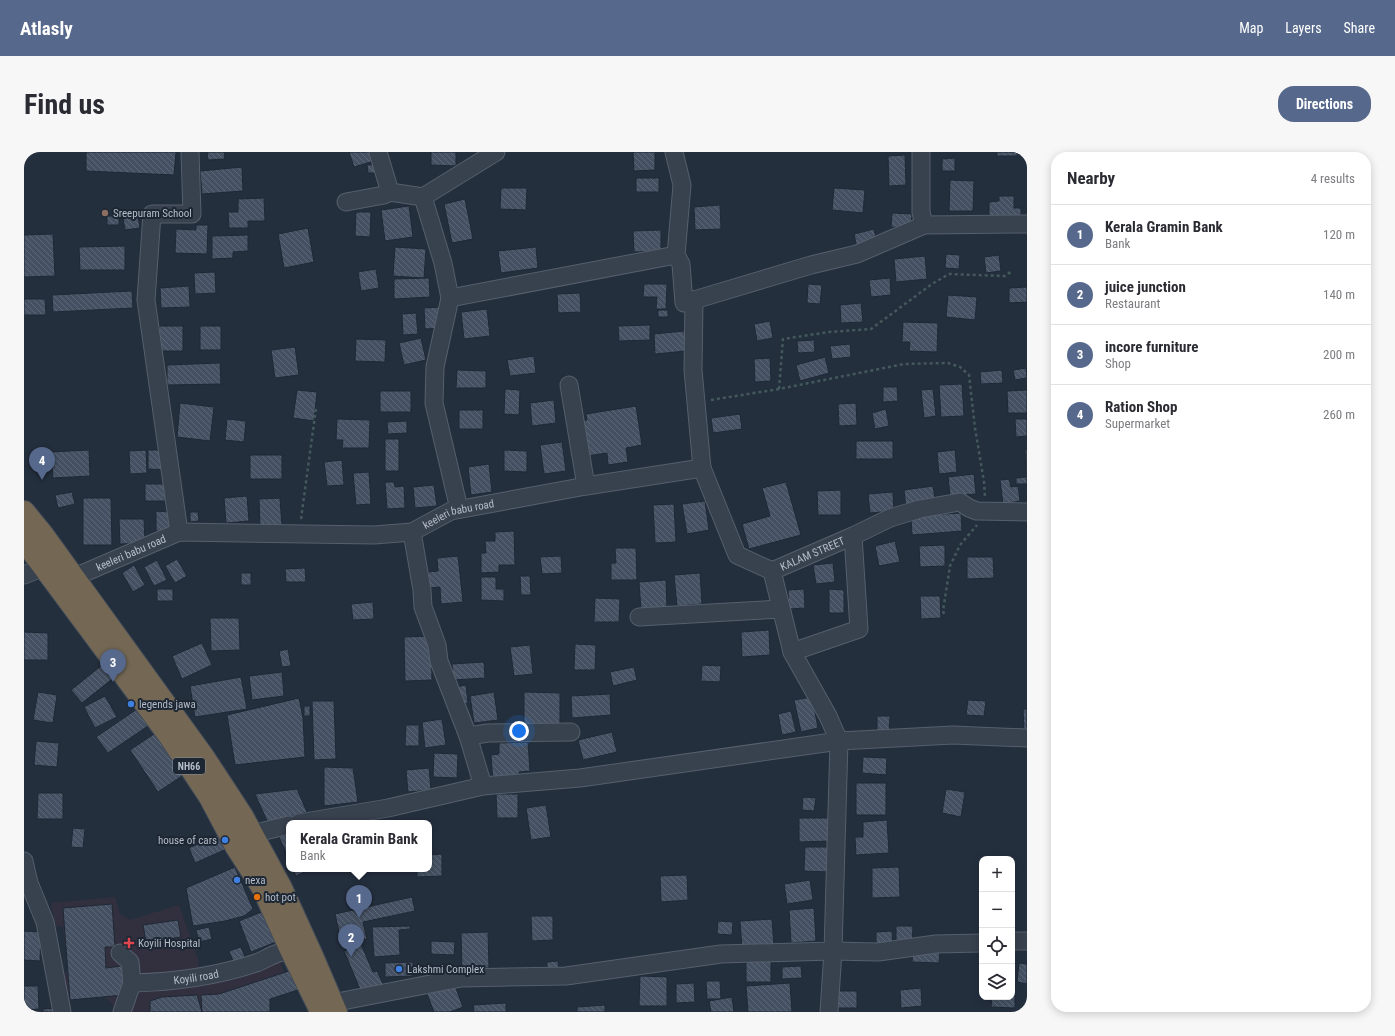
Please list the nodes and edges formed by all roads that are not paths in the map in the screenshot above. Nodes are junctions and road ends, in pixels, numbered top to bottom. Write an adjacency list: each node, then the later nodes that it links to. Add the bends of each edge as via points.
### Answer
1 (190, 152): 20 (street, via 192,214 152,214 146,300)
2 (378, 152): 6 (street)
3 (496, 152): 7 (street)
4 (674, 152): 11 (street, via 682,185)
5 (921, 152): 10 (street, via 921,212)
6 (390, 192): 7 (street); 8 (street)
7 (423, 197): 12 (street, via 443,263)
8 (346, 202)
9 (1027, 224): 10 (street)
10 (924, 226): 13 (street, via 857,254)
11 (676, 255): 12 (street); 13 (street, via 681,264 684,303)
12 (450, 298): 17 (street, via 435,367 434,403)
13 (694, 300): 15 (street, via 693,370)
14 (569, 385): 16 (street)
15 (702, 468): 16 (street, keeleri babu road); 25 (street, via 737,555)
16 (586, 486): 17 (street, keeleri babu road)
17 (459, 509): 21 (street, keeleri babu road)
18 (24, 512): 27 (highway, NH66, via 42,534)
19 (1027, 512): 22 (street, KALAM STREET, via 977,512 960,502 920,509 890,518)
20 (179, 532): 21 (street, keeleri babu road, via 374,535); 27 (street, keeleri babu road)
21 (412, 532): 32 (street, via 423,607 437,645 439,661)
22 (853, 536): 25 (street, KALAM STREET); 30 (street, via 859,629)
23 (24, 540): 24 (highway, NH66)
24 (44, 567): 26 (street); 27 (highway, NH66)
25 (772, 571): 28 (street)
26 (24, 575)
27 (66, 581): 38 (highway, NH66, via 204,758); 43 (highway, NH66, via 210,796 236,846 263,888)
28 (781, 609): 29 (street); 30 (street)
29 (639, 617)
30 (792, 652): 34 (street)
31 (571, 732): 32 (street)
32 (468, 736): 35 (street)
33 (1027, 738): 34 (street, via 953,735)
34 (839, 740): 35 (street, via 580,778); 44 (street)
35 (483, 786): 36 (street, via 388,808)
36 (317, 820)
37 (286, 826): 38 (street)
38 (252, 834): 47 (highway, NH66, via 281,888)
39 (24, 861): 48 (street, via 29,883 45,922)
40 (1015, 941): 41 (street)
41 (1027, 941)
42 (979, 942): 44 (street, via 936,944 878,952)
43 (290, 950): 46 (street, Koyili road, via 258,963 210,975 162,982); 47 (highway, NH66)
44 (833, 951): 47 (street, via 721,954 566,976 461,978); 50 (street)
45 (120, 952): 46 (street, via 130,962)
46 (132, 983): 49 (street)
47 (330, 1009)
48 (62, 1012)
49 (122, 1012)
50 (829, 1012)

